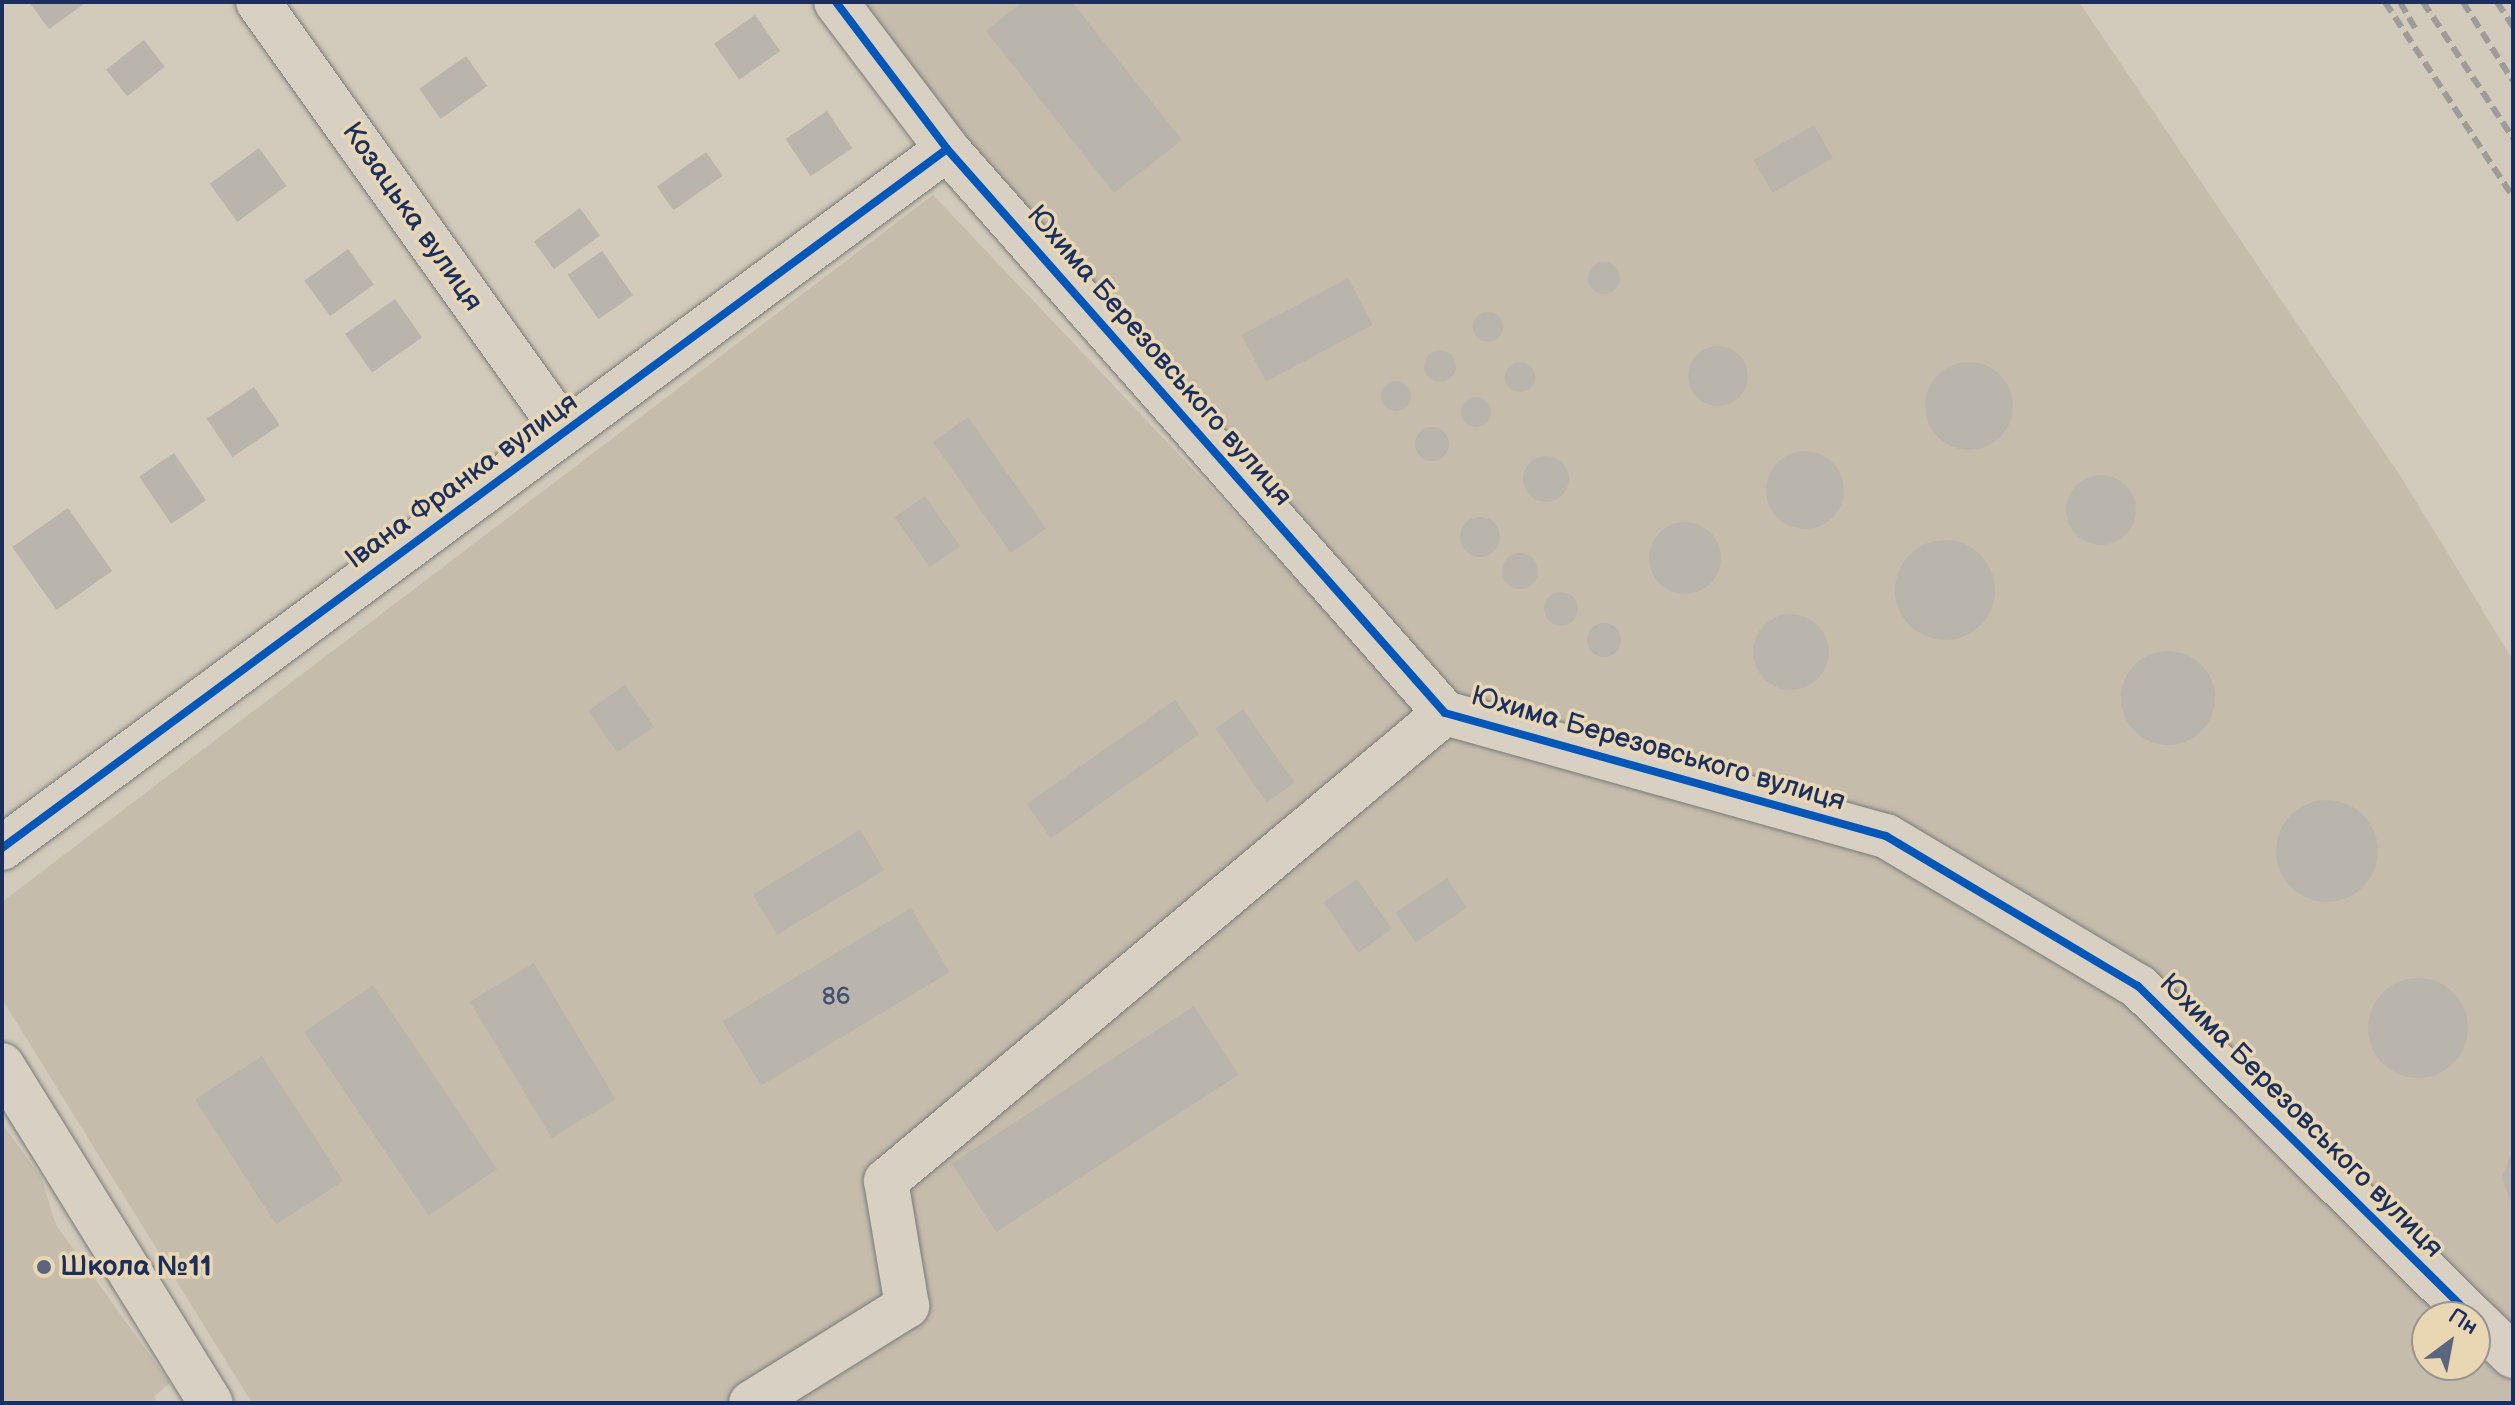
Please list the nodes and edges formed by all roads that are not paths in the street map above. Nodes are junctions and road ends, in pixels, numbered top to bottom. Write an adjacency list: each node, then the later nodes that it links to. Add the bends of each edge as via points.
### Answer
1 (258, 2): 4 (street, Козацька вулиця)
2 (836, 2): 3 (street, Юхима Березовського вулиця)
3 (947, 149): 4 (street, Івана Франка вулиця); 5 (street, Юхима Березовського вулиця)
4 (565, 432): 6 (street, Івана Франка вулиця)
5 (1445, 713): 8 (street, Юхима Березовського вулиця, via 1886,836 2138,986); 12 (street, via 886,1181 907,1306)
6 (2, 848)
7 (2, 1065): 11 (street)
8 (2457, 1301)
9 (2491, 1335): 10 (street, Юхима Березовського вулиця)
10 (2513, 1356)
11 (211, 1403)
12 (751, 1403)

